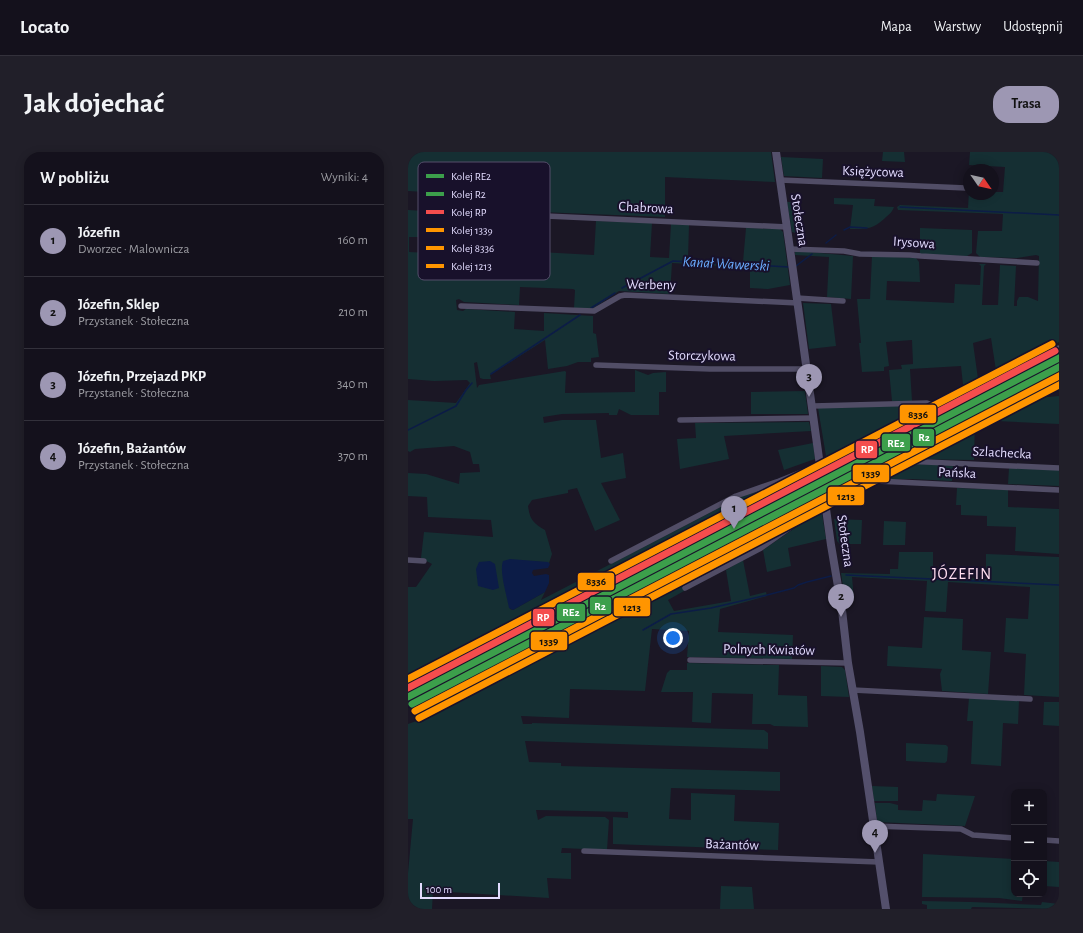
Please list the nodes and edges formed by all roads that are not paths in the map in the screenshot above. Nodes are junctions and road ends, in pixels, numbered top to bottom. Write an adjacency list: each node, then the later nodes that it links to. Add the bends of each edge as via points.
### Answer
1 (776, 152): 2 (street, Stołeczna)
2 (780, 180): 3 (street, Księżycowa); 5 (street, Stołeczna)
3 (963, 188)
4 (550, 216): 5 (street, Chabrowa)
5 (787, 227): 6 (street, Stołeczna)
6 (790, 249): 7 (street, Irysowa); 8 (street, Stołeczna)
7 (1036, 263)
8 (798, 301): 9 (street, Werbeny); 10 (street, Werbeny, via 625,295 594,312); 13 (street, Stołeczna)
9 (843, 301)
10 (460, 306)
11 (1059, 348): 16 (street)
12 (596, 365): 13 (street, Storczykowa)
13 (807, 370): 15 (street, Stołeczna)
14 (1059, 373): 19 (street)
15 (813, 406): 16 (street, via 927,403); 17 (street, Stołeczna)
16 (938, 410): 20 (street, via 881,440)
17 (814, 418): 18 (street); 20 (street, Stołeczna)
18 (680, 420)
19 (898, 456): 21 (street, Szlachecka, via 901,460 907,461); 22 (street)
20 (820, 464): 24 (street, Stołeczna); 28 (street, via 736,496)
21 (1059, 468)
22 (855, 479): 23 (street, Pańska, via 863,483 877,481); 24 (street)
23 (1059, 490)
24 (825, 497): 25 (street, Stołeczna)
25 (827, 509): 29 (street, via 809,514 761,548); 31 (street, Stołeczna)
26 (408, 560): 27 (street)
27 (424, 561)
28 (611, 561)
29 (685, 588)
30 (690, 660): 31 (street, Polnych Kwiatów)
31 (848, 663): 32 (street, Stołeczna)
32 (853, 690): 33 (street); 34 (street, Stołeczna)
33 (1030, 699)
34 (873, 826): 35 (street, via 962,829 973,835); 39 (street, Stołeczna)
35 (1011, 838)
36 (1047, 840): 37 (street)
37 (1059, 841)
38 (584, 851): 39 (street, Bażantów)
39 (879, 862): 40 (street, Stołeczna)
40 (886, 909)

